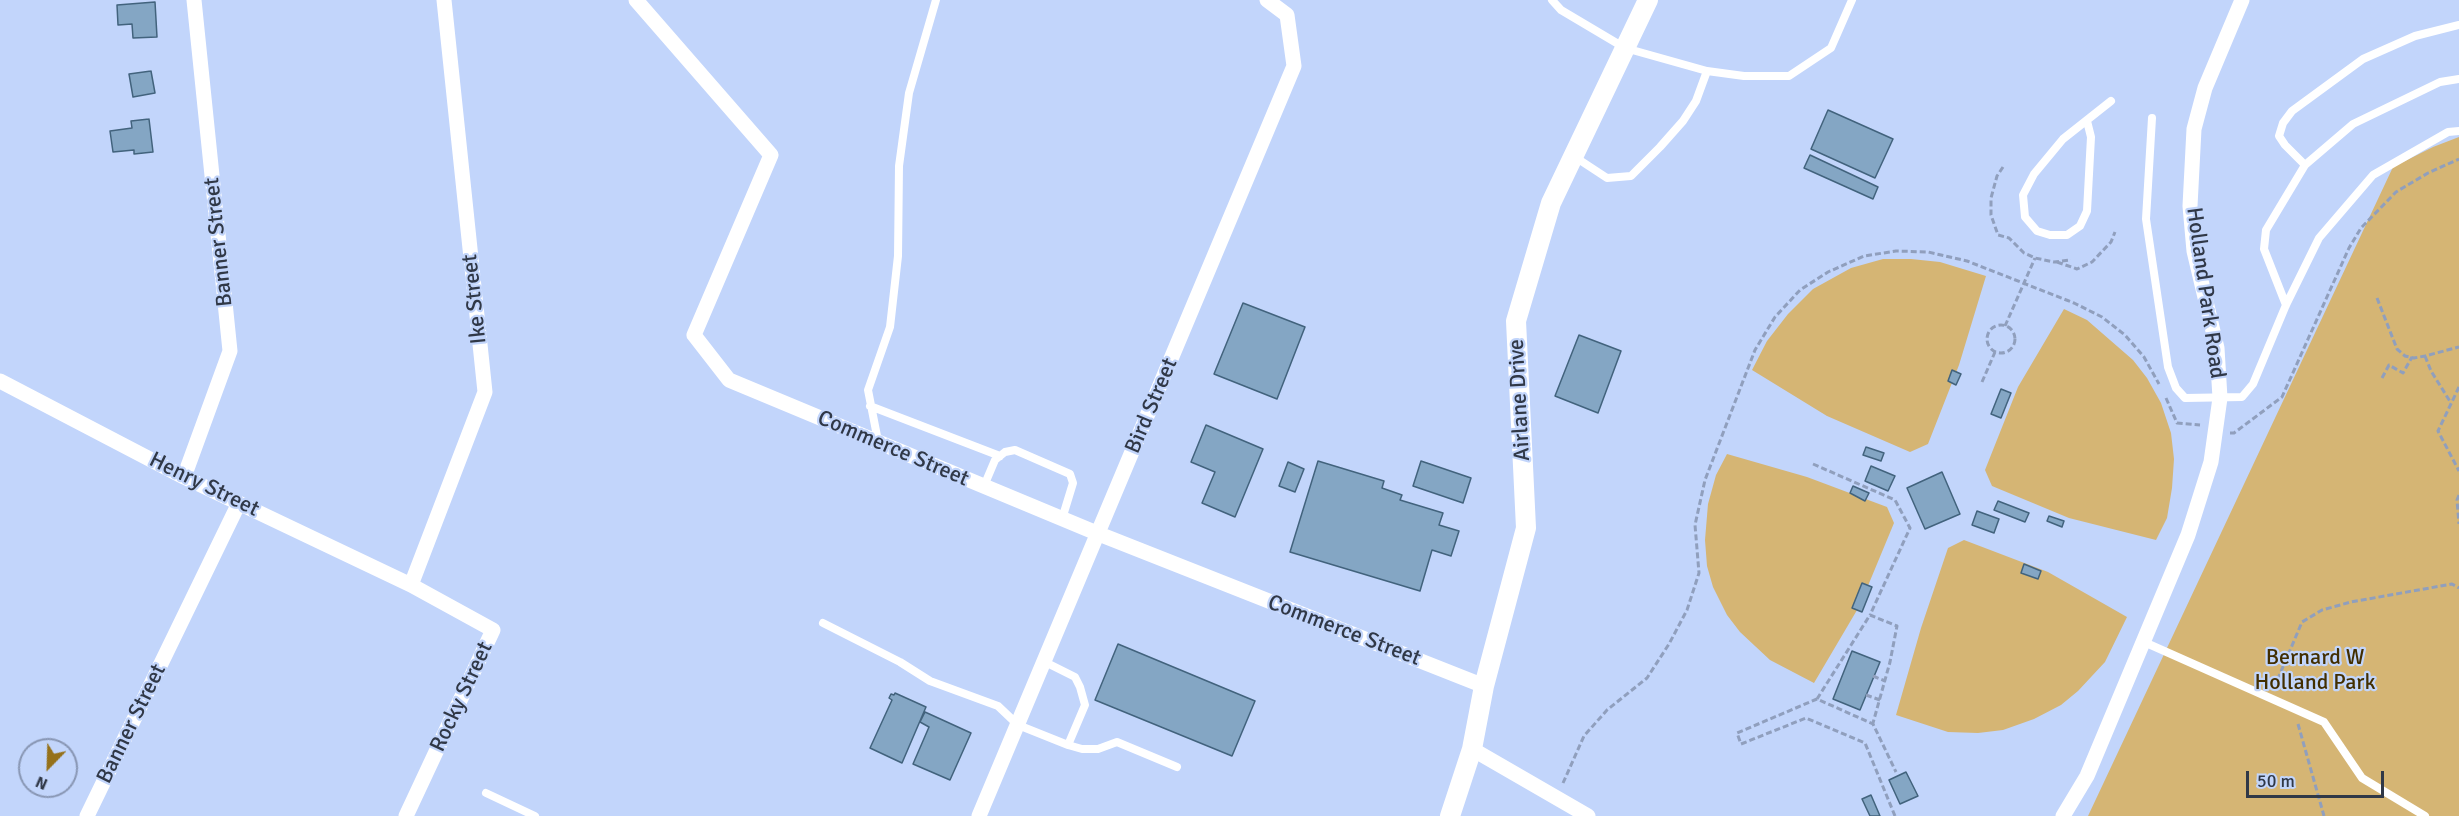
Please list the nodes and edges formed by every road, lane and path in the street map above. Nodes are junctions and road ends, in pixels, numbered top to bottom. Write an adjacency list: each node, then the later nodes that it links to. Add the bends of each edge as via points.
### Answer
1 (194, 0): 50 (street, Banner Street, via 230,351)
2 (444, 0): 57 (street, Ike Street, via 485,392)
3 (636, 0): 44 (street, Commerce Street, via 771,155 694,335 729,380)
4 (936, 0): 42 (lane, via 909,93 899,166 898,256 890,327 868,390)
5 (1267, 0): 56 (street, Bird Street, via 1287,15 1294,66)
6 (1552, 0): 11 (lane, via 1561,10)
7 (1648, 0): 11 (street, Airlane Drive)
8 (1852, 0): 12 (lane, via 1832,48 1789,76)
9 (2242, 0): 40 (street, Holland Park Road, via 2205,88 2194,129 2190,206 2194,251 2217,348)
10 (2459, 25): 20 (lane, via 2415,36 2363,59 2292,111 2279,136)
11 (1625, 48): 12 (lane); 18 (street, Airlane Drive)
12 (1707, 71): 18 (lane, via 1683,121 1631,176 1607,178)
13 (2459, 79): 20 (lane, via 2440,82 2353,124)
14 (2111, 101): 16 (lane)
15 (2152, 118): 40 (lane, via 2146,219 2168,367 2176,388 2185,398)
16 (2088, 121): 16 (lane, via 2063,139 2034,174 2023,195 2025,218 2037,231 2067,235 2080,226 2087,211 2091,137)
17 (2459, 130): 28 (lane, via 2448,132 2373,175 2319,238)
18 (1574, 156): 65 (street, Airlane Drive, via 1551,204 1516,321 1526,528)
19 (2459, 159): 43 (path, via 2396,192 2361,228 2282,397 2234,433)
20 (2306, 165): 28 (lane, via 2266,230 2264,249)
21 (2003, 167): 23 (path, via 1990,198 1994,227 1998,235 2009,238)
22 (2115, 232): 25 (path, via 2092,262 2077,269)
23 (2035, 258): 25 (path); 26 (path)
24 (2071, 260): 25 (path)
25 (2055, 262)
26 (2024, 284): 29 (path); 37 (path, via 2102,317 2145,357); 78 (path, via 1967,261 1928,252 1896,251 1864,256 1828,272 1800,290 1775,317 1755,350 1705,480 1695,525 1698,573 1687,610 1647,678 1607,710 1584,736)
27 (2377, 298): 33 (path, via 2397,349)
28 (2286, 305): 40 (lane, via 2253,384 2242,397)
29 (2006, 326): 31 (path, via 1994,327 1988,334 1987,343); 31 (path, via 2014,343 2010,350)
30 (2459, 347): 32 (path)
31 (1995, 352): 36 (path)
32 (2425, 356): 33 (path); 41 (path)
33 (2412, 357): 34 (path, via 2403,373 2389,365)
34 (2382, 378)
35 (0, 381): 50 (street, Henry Street)
36 (1982, 382)
37 (2160, 385)
38 (2459, 387): 41 (path)
39 (2165, 394): 43 (path, via 2177,423 2199,424)
40 (2220, 398): 43 (street, Holland Park Road)
41 (2451, 403): 45 (path, via 2438,431)
42 (870, 406): 44 (lane); 46 (lane)
43 (2214, 430): 61 (street, Holland Park Road, via 2211,462 2188,535)
44 (878, 442): 51 (street, Commerce Street)
45 (2450, 455): 47 (path); 49 (path)
46 (1000, 456): 51 (lane); 54 (lane, via 1015,450 1070,474 1073,483)
47 (2459, 460)
48 (1813, 464): 59 (path, via 1895,500 1910,528)
49 (2459, 471)
50 (184, 477): 53 (street, Henry Street)
51 (984, 487): 54 (street, Commerce Street)
52 (2459, 495): 55 (path)
53 (239, 503): 57 (street, Henry Street); 80 (street, Banner Street)
54 (1062, 519): 56 (street, Commerce Street)
55 (2459, 524)
56 (1099, 534): 62 (street, Bird Street); 65 (street, Commerce Street)
57 (411, 585): 81 (street, Rocky Street, via 493,630)
58 (2459, 588): 67 (path, via 2452,584 2322,610 2302,622)
59 (1870, 615): 64 (path, via 1897,626); 68 (path)
60 (823, 623): 72 (lane, via 930,681 998,706)
61 (2144, 642): 67 (lane); 86 (street, Holland Park Road, via 2087,776)
62 (1045, 662): 72 (street, Bird Street); 73 (lane, via 1075,677 1085,705)
63 (1874, 676): 64 (path)
64 (1885, 681): 69 (path)
65 (1484, 686): 74 (street, Airlane Drive)
66 (1866, 695): 69 (path)
67 (2269, 698): 70 (lane)
68 (1817, 699): 71 (path); 85 (path, via 1737,733 1741,744 1806,718 1864,743)
69 (1880, 700): 71 (path)
70 (2294, 708): 87 (path); 88 (lane, via 2324,722 2362,778)
71 (1873, 724): 76 (path)
72 (1018, 725): 73 (lane); 83 (street, Bird Street)
73 (1068, 745): 75 (lane, via 1098,749 1117,742)
74 (1472, 749): 78 (street); 84 (street, Airlane Drive)
75 (1177, 767)
76 (1896, 772)
77 (486, 793): 82 (lane)
78 (1557, 797): 79 (street)
79 (1585, 815)
80 (87, 816)
81 (406, 816)
82 (535, 816)
83 (979, 816)
84 (1450, 816)
85 (1895, 816)
86 (2064, 816)
87 (2324, 816)
88 (2426, 816)

